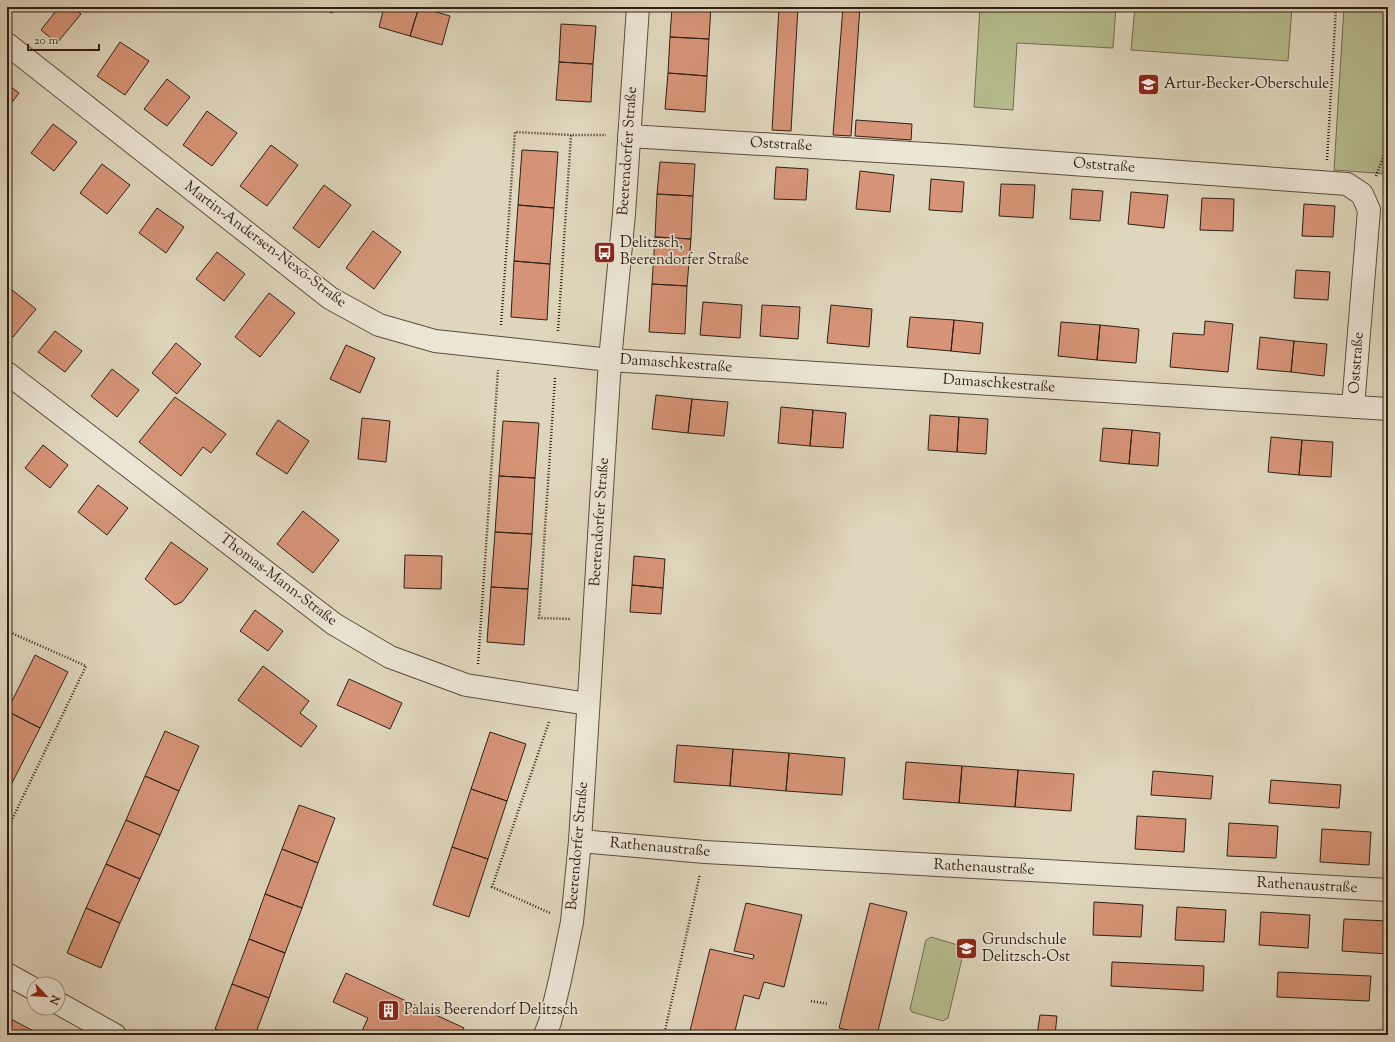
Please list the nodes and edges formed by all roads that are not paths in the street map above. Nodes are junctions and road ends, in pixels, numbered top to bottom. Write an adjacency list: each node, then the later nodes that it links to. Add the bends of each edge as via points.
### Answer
1 (638, 7): 3 (street, Beerendorfer Straße)
2 (7, 44): 4 (street, Martin-Andersen-Nexö-Straße, via 330,298 379,325 435,341)
3 (629, 136): 4 (street, Beerendorfer Straße); 6 (street, Oststraße, via 960,156 1347,184 1362,194 1369,210)
4 (610, 360): 6 (street, Damaschkestraße); 8 (street, Beerendorfer Straße)
5 (7, 373): 8 (street, Thomas-Mann-Straße, via 334,624 390,657 466,685)
6 (1354, 407): 7 (street, Damaschkestraße)
7 (1388, 409)
8 (588, 704): 9 (street, Beerendorfer Straße)
9 (580, 842): 10 (street, Rathenaustraße, via 705,852); 15 (street, Beerendorfer Straße, via 572,922)
10 (1388, 890)
11 (7, 974): 12 (street)
12 (26, 985)
13 (66, 1007): 14 (street)
14 (115, 1035)
15 (545, 1035)

